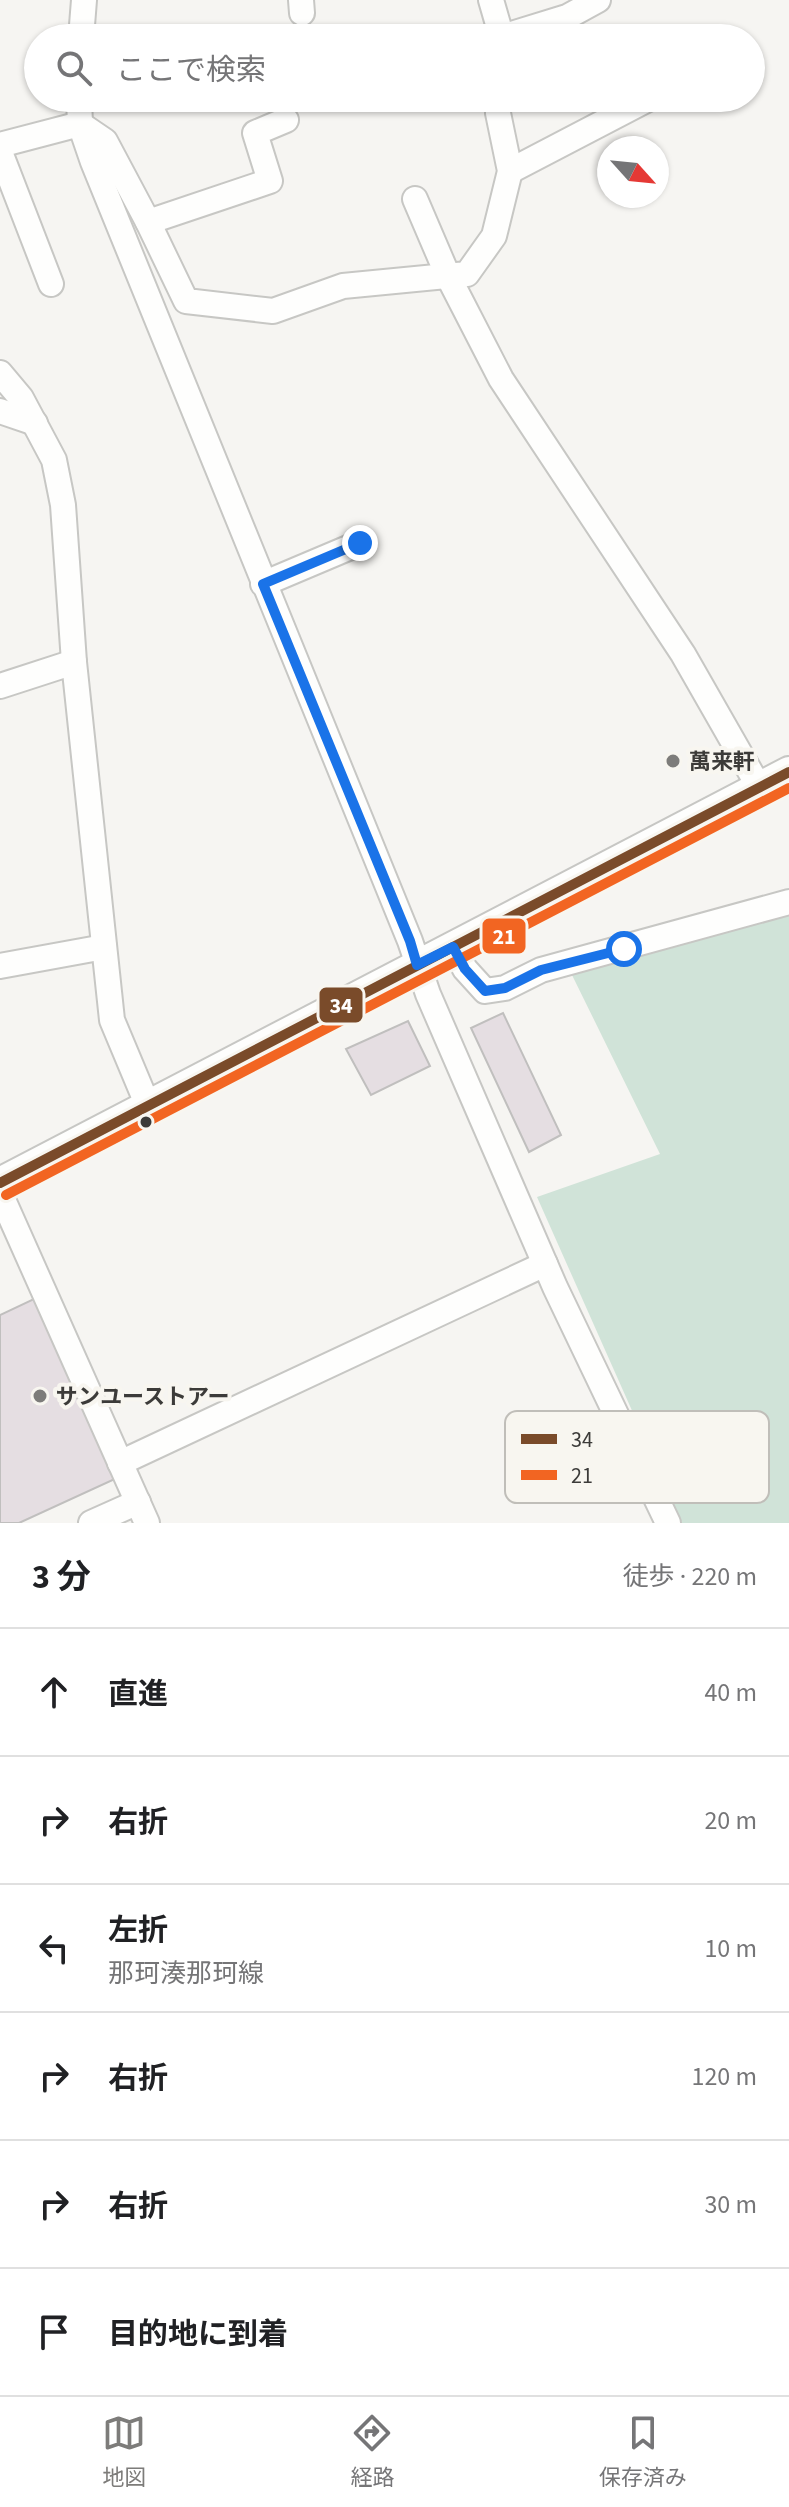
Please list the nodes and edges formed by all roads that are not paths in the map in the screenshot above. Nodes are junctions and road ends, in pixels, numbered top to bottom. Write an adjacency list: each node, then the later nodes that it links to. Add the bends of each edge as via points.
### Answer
1 (84, 0): 4 (street)
2 (491, 0): 5 (street)
3 (598, 0): 6 (street)
4 (82, 24)
5 (498, 24)
6 (545, 24)
7 (80, 112): 11 (street)
8 (498, 112): 14 (street)
9 (623, 112): 14 (street)
10 (286, 120): 16 (street, via 255,133 270,181)
11 (80, 124): 12 (street); 16 (street, via 105,141); 23 (street)
12 (0, 145)
13 (0, 152): 18 (street)
14 (510, 171): 17 (street, via 494,236 467,274)
15 (415, 199): 17 (street)
16 (148, 222): 17 (street, via 186,301 273,311 343,286)
17 (448, 276): 27 (street, via 501,379 683,654)
18 (51, 284)
19 (0, 373): 21 (street)
20 (0, 411): 21 (street)
21 (35, 423): 24 (street, via 54,460 63,505)
22 (360, 543): 23 (street)
23 (263, 584): 31 (street)
24 (74, 662): 25 (street); 29 (street)
25 (0, 686)
26 (789, 772): 27 (main road)
27 (759, 787): 30 (main road)
28 (789, 902): 30 (street, via 541,970 505,988 485,991)
29 (104, 947): 32 (street); 33 (street, via 112,1020)
30 (453, 947): 31 (main road)
31 (417, 965): 33 (main road); 36 (street)
32 (0, 966)
33 (148, 1106): 34 (main road)
34 (0, 1183)
35 (0, 1193): 38 (street)
36 (545, 1264): 37 (street); 38 (street)
37 (615, 1411)
38 (120, 1463): 40 (street)
39 (659, 1503): 42 (street)
40 (142, 1513): 41 (street)
41 (91, 1523)
42 (668, 1523)

